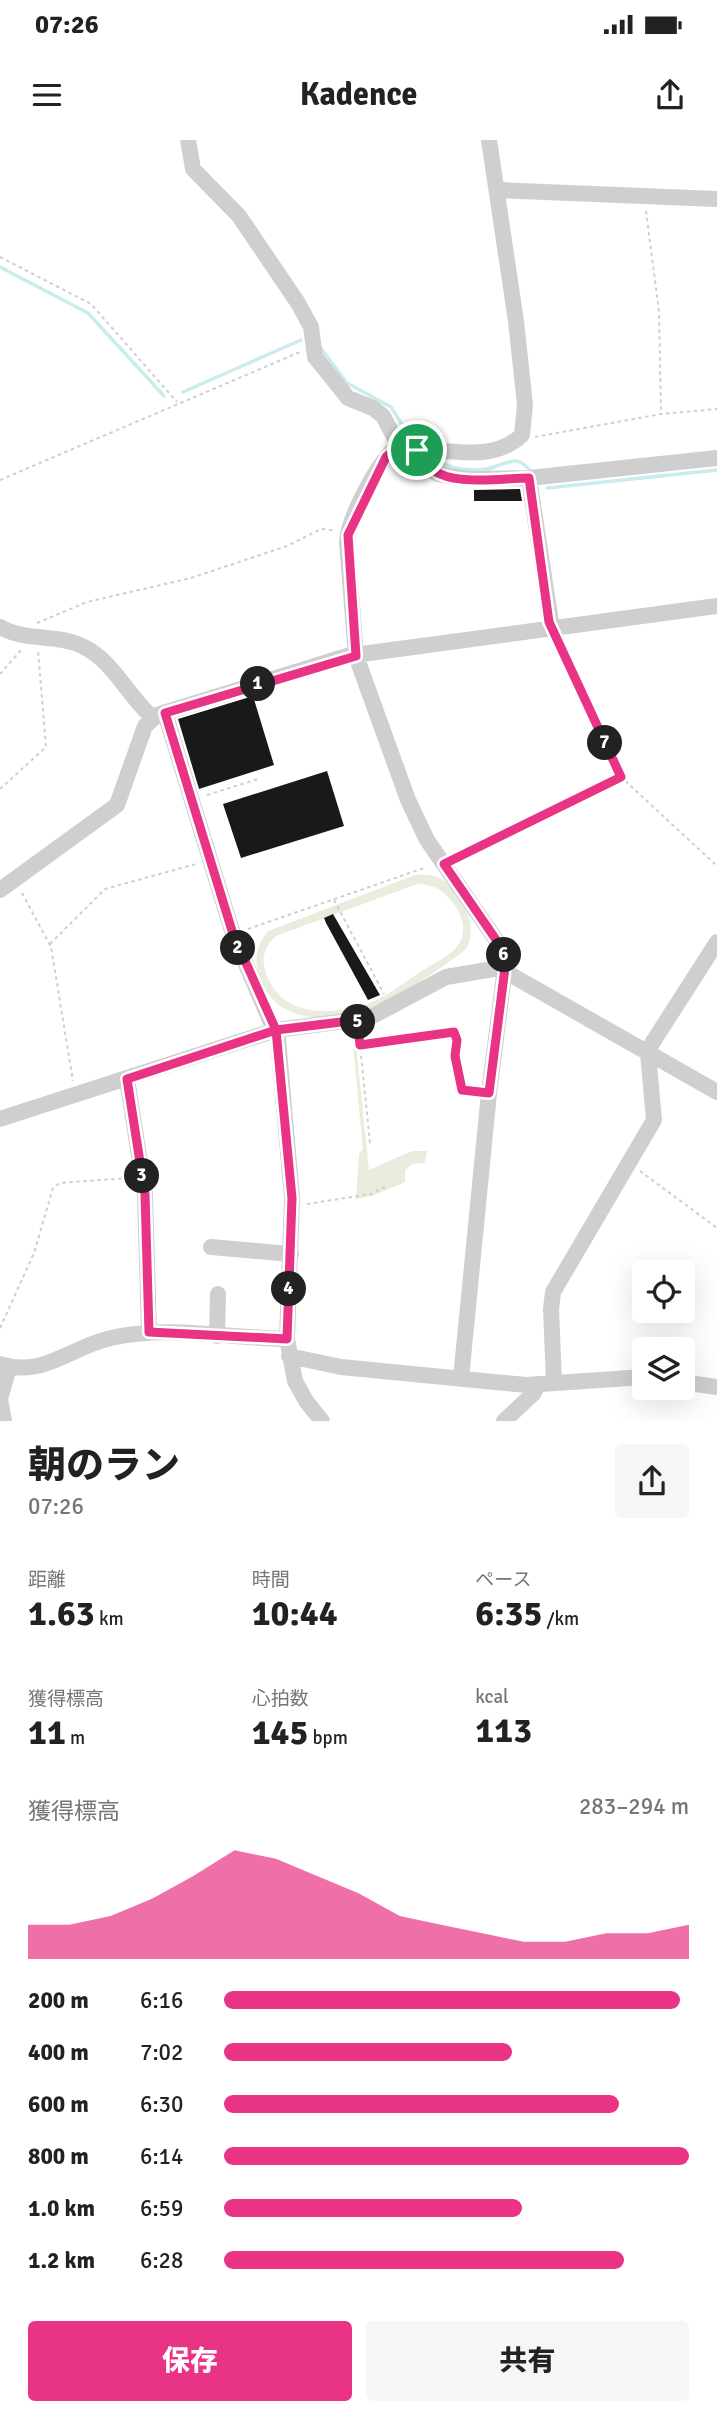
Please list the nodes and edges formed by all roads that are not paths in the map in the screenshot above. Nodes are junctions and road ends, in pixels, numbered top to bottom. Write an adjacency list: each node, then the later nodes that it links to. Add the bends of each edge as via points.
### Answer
1 (188, 140): 5 (street, via 193,169 239,216 298,303 310,327 311,349 343,393 383,416)
2 (489, 140): 3 (street)
3 (498, 190): 4 (street); 6 (street, via 525,405 522,435 508,445 478,452)
4 (717, 200)
5 (400, 448): 6 (street); 12 (street, via 381,464 348,535)
6 (417, 450): 8 (street, via 426,466 446,477)
7 (717, 458): 8 (street)
8 (529, 478): 11 (street)
9 (717, 606): 11 (street)
10 (0, 627): 13 (street, via 11,633 71,641 99,656)
11 (552, 629): 12 (street)
12 (356, 656): 13 (street); 16 (street, via 412,810 499,944)
13 (159, 715): 14 (street, via 145,726 117,805); 17 (street, via 192,800 233,934)
14 (7, 885)
15 (717, 942): 18 (street)
16 (505, 970): 17 (street, via 446,976 369,1018); 18 (street); 29 (street)
17 (276, 1030): 19 (street); 23 (street, via 292,1206)
18 (648, 1053): 20 (street); 31 (street, via 656,1113 553,1292)
19 (127, 1079): 21 (street); 25 (street, via 142,1176)
20 (717, 1091)
21 (0, 1119)
22 (211, 1247): 23 (street)
23 (291, 1254): 27 (street)
24 (218, 1294): 26 (street)
25 (149, 1332): 26 (street); 28 (street, via 87,1345 40,1367)
26 (216, 1336): 27 (street)
27 (288, 1348): 29 (street, via 341,1367); 35 (street, via 301,1393)
28 (5, 1366): 34 (street, via 0,1399)
29 (461, 1378): 31 (street)
30 (632, 1378): 31 (street)
31 (546, 1384): 36 (street)
32 (695, 1384): 33 (street)
33 (717, 1387)
34 (4, 1421)
35 (322, 1421)
36 (504, 1421)

